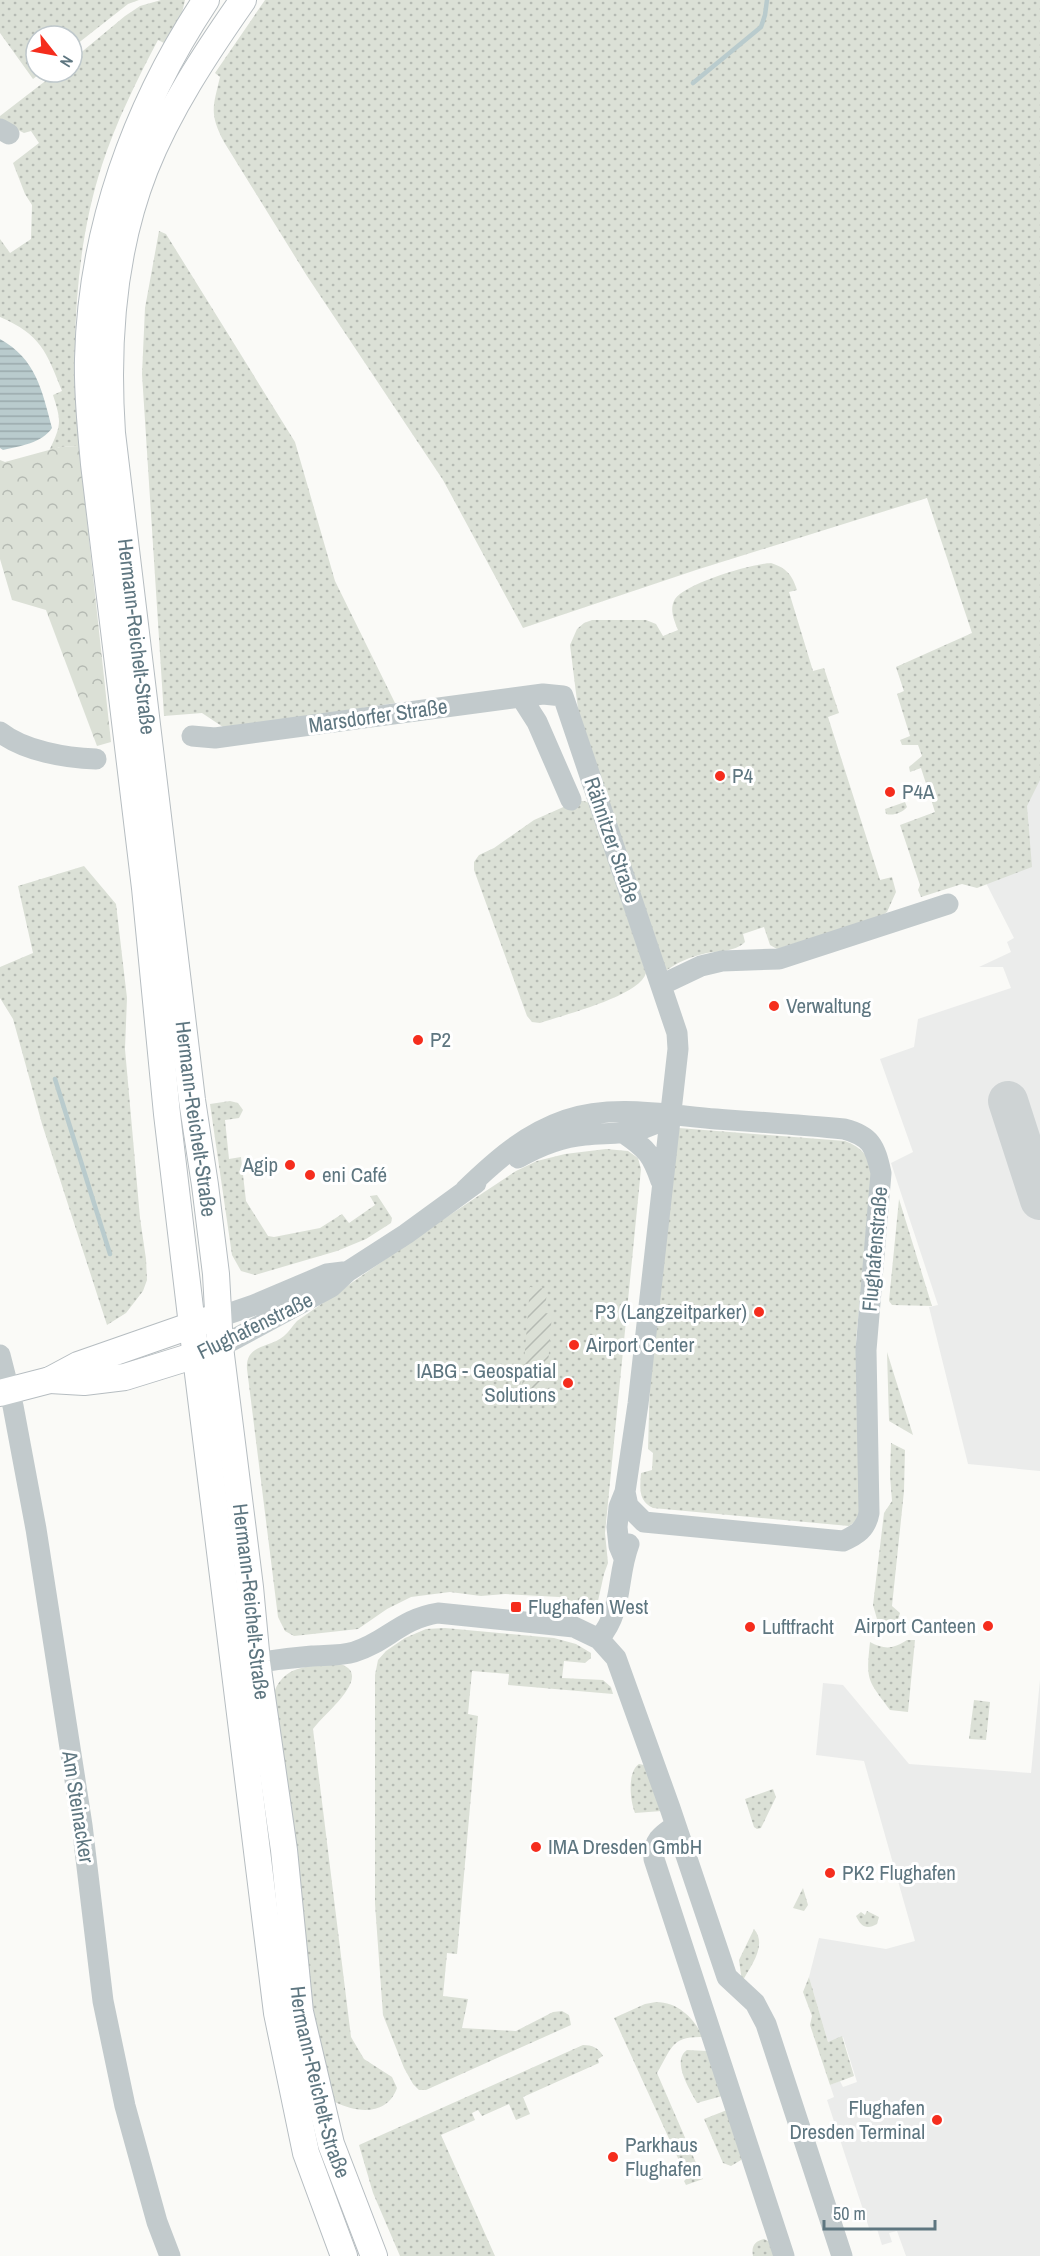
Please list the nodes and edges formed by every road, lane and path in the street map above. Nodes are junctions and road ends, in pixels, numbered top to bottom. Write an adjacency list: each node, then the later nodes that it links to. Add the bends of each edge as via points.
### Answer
1 (206, 0): 17 (main road, Hermann-Reichelt-Straße, via 161,75 120,174 98,258 88,360 94,464)
2 (232, 4): 16 (main road, Hermann-Reichelt-Straße, via 156,145 136,193 115,290 109,377)
3 (563, 696): 4 (street, Marsdorfer Straße); 10 (street, Rähnitzer Straße)
4 (521, 697): 6 (street, Marsdorfer Straße, via 215,738); 8 (street, via 537,722)
5 (0, 732): 7 (street, via 9,740 66,758)
6 (192, 736)
7 (96, 759)
8 (571, 800)
9 (948, 904): 10 (street, via 779,959 722,961)
10 (661, 984): 11 (street, Rähnitzer Straße, via 677,1033)
11 (671, 1115): 12 (street, Flughafenstraße); 13 (street, Rähnitzer Straße); 14 (street, Flughafenstraße, via 617,1112 567,1120 521,1141); 24 (street, Flughafenstraße, via 844,1129 865,1137 873,1146 881,1173 866,1350 869,1513 867,1525 843,1541)
12 (625, 1134): 13 (street, via 648,1150); 14 (street, Flughafenstraße, via 562,1139 521,1156)
13 (662, 1184): 23 (street)
14 (465, 1190): 15 (street, Flughafenstraße)
15 (347, 1272): 16 (street, Flughafenstraße, via 327,1274); 18 (street, Flughafenstraße, via 331,1287)
16 (219, 1317): 17 (main road, Flughafenstraße); 18 (main road, Hermann-Reichelt-Straße)
17 (192, 1325): 20 (main road, Hermann-Reichelt-Straße); 21 (main road, Flughafenstraße, via 78,1365)
18 (220, 1347): 20 (main road, Flughafenstraße); 27 (main road, Hermann-Reichelt-Straße, via 250,1587)
19 (0, 1355): 22 (street, Am Steinacker)
20 (196, 1356): 21 (main road, Flughafenstraße, via 125,1377 84,1382); 27 (main road, Hermann-Reichelt-Straße)
21 (50, 1380): 22 (main road, Flughafenstraße)
22 (5, 1392): 29 (street, Am Steinacker, via 36,1529 82,1825 103,2001 125,2106)
23 (625, 1492): 24 (street, via 628,1506); 25 (street, via 617,1527)
24 (644, 1522): 25 (street, via 632,1537)
25 (624, 1558): 26 (street, via 618,1603 612,1621)
26 (599, 1639): 27 (street, via 574,1627 438,1613 422,1615 351,1653); 28 (street, via 619,1666)
27 (246, 1664): 30 (main road, Hermann-Reichelt-Straße, via 277,2013 306,2153); 31 (main road, Hermann-Reichelt-Straße, via 284,1850 300,2012 331,2144)
28 (675, 1826): 32 (street, via 660,1836 654,1859); 33 (street, via 727,1977 755,2003 766,2024)
29 (170, 2256)
30 (344, 2256)
31 (374, 2256)
32 (784, 2256)
33 (842, 2256)

